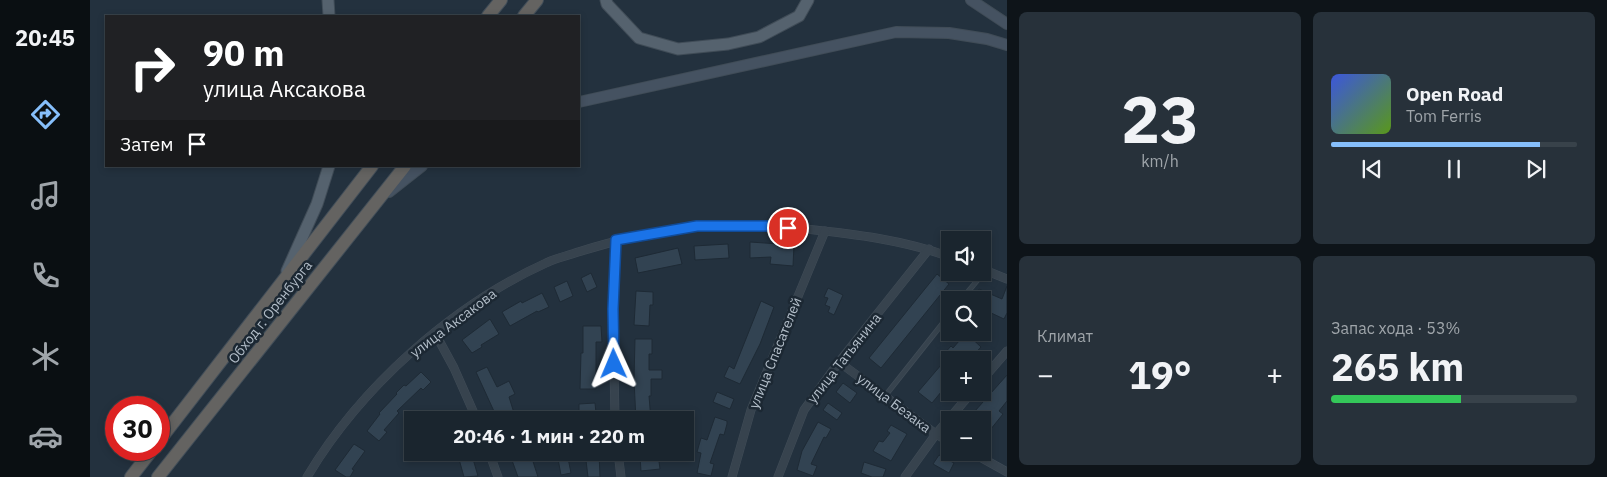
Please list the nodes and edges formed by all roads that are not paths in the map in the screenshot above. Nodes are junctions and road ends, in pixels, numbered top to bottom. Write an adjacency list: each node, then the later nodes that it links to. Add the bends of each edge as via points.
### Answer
1 (328, 0): 7 (main road)
2 (501, 0): 8 (highway)
3 (537, 0): 9 (highway)
4 (606, 0): 5 (main road, via 639,38 678,49 759,37 799,16)
5 (808, 0)
6 (971, 0): 10 (main road)
7 (329, 15)
8 (489, 15)
9 (525, 15)
10 (1007, 24)
11 (1007, 44): 12 (main road, via 949,32 896,32)
12 (580, 102)
13 (329, 167): 24 (main road, via 317,204)
14 (371, 167): 24 (highway, Обход г. Оренбурга)
15 (404, 167): 17 (highway, Обход г. Оренбурга)
16 (421, 167): 17 (main road)
17 (380, 198): 44 (highway, Обход г. Оренбурга)
18 (825, 231): 19 (street, улица Аксакова, via 770,226 697,226); 20 (street, улица Аксакова); 47 (street, улица Спасателей, via 751,410)
19 (616, 240): 26 (street, улица Аксакова, via 546,263 488,294); 33 (street, via 613,309)
20 (929, 249): 21 (street, улица Аксакова); 28 (street, улица Татьянина)
21 (941, 254)
22 (991, 272): 23 (street)
23 (1007, 279)
24 (283, 281): 34 (highway, Обход г. Оренбурга)
25 (941, 325): 30 (lane)
26 (435, 333): 32 (street); 42 (street, улица Аксакова, via 378,383 346,421)
27 (1007, 351): 29 (street)
28 (839, 362): 30 (street, улица Безака); 48 (street, улица Татьянина, via 804,410)
29 (991, 370)
30 (884, 396): 35 (street, улица Безака)
31 (964, 401): 35 (street)
32 (473, 411)
33 (615, 411)
34 (170, 426)
35 (936, 434): 36 (street, улица Безака); 49 (street)
36 (941, 437)
37 (143, 461): 43 (highway)
38 (492, 461): 45 (street)
39 (619, 461): 46 (street)
40 (987, 461): 41 (street)
41 (1007, 472)
42 (310, 475)
43 (131, 477)
44 (158, 477)
45 (498, 477)
46 (620, 477)
47 (732, 477)
48 (778, 477)
49 (905, 477)

